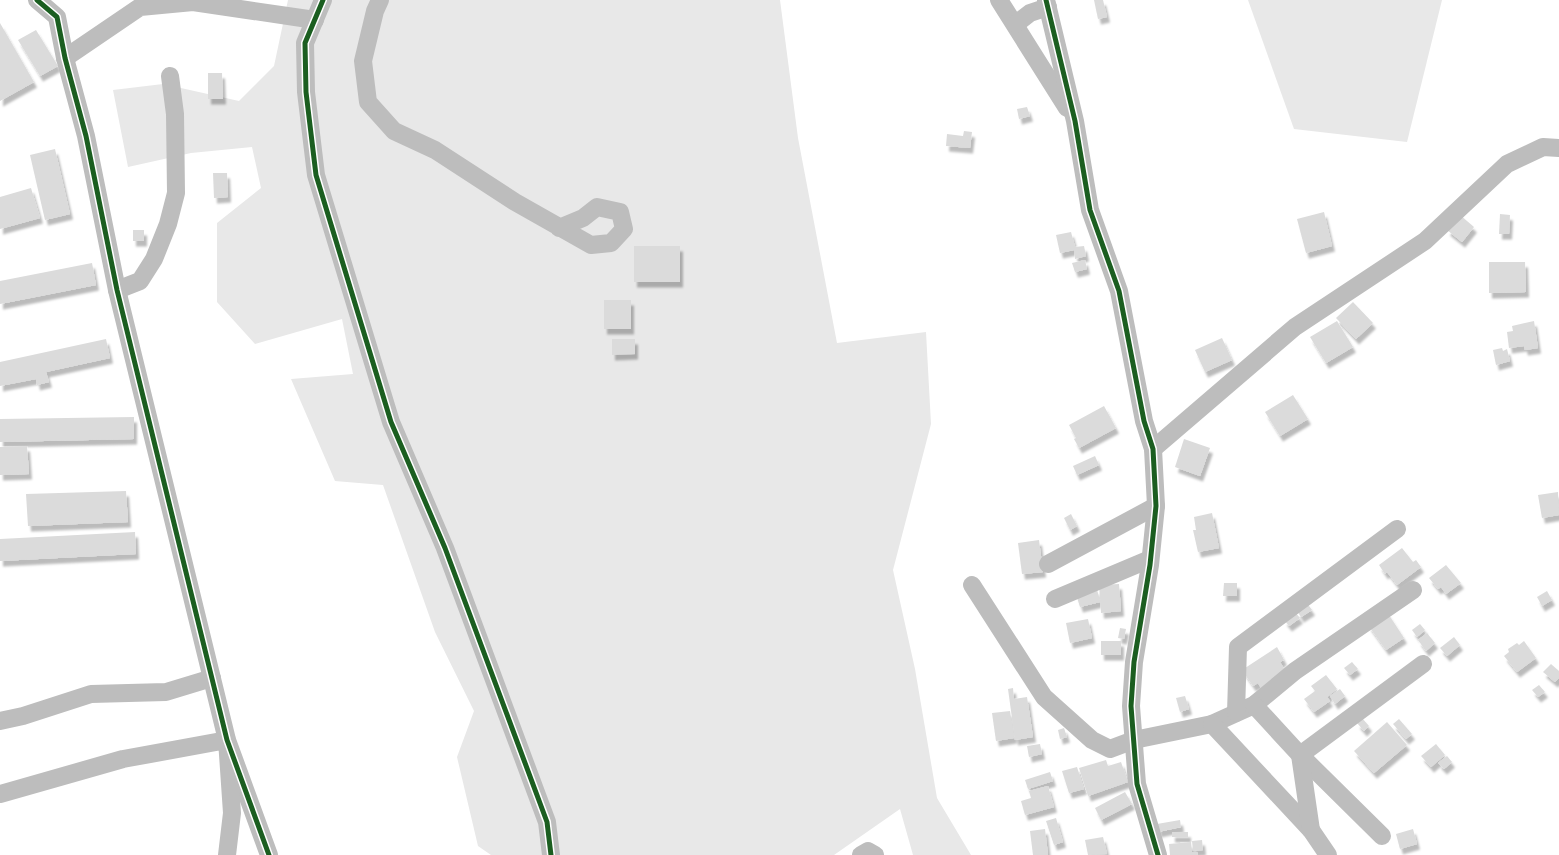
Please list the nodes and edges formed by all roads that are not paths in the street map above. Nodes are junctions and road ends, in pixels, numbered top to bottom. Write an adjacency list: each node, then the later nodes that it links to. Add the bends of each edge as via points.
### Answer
1 (38, 0): 11 (street, via 57,17)
2 (123, 0): 8 (street)
3 (323, 0): 9 (street)
4 (380, 0): 15 (street, via 363,62 368,102 394,131 435,150)
5 (999, 0): 10 (street)
6 (165, 2): 8 (street); 9 (street, via 193,2)
7 (1047, 4): 10 (street); 13 (street)
8 (140, 7): 11 (street)
9 (314, 20): 39 (street, via 305,44 306,92 316,175 392,422 445,548 540,803)
10 (1016, 24): 13 (street)
11 (65, 58): 16 (street, via 86,136)
12 (170, 76): 16 (street, via 175,114 176,194 154,259 140,281)
13 (1075, 121): 17 (street, via 1090,210 1119,291 1144,421)
14 (1559, 148): 17 (street, via 1543,147 1506,164 1425,240 1295,327)
15 (559, 228)
16 (117, 290): 26 (street)
17 (1153, 449): 18 (street)
18 (1156, 506): 20 (street); 21 (street)
19 (1397, 529): 28 (street, via 1238,647)
20 (1150, 560): 24 (street); 32 (street, via 1134,662 1131,706)
21 (1048, 564)
22 (972, 585): 32 (street, via 1044,697 1092,740 1110,748)
23 (1413, 590): 27 (street, via 1295,671)
24 (1055, 599)
25 (1423, 664): 33 (street)
26 (212, 678): 29 (street, via 166,692 91,694); 31 (street)
27 (1254, 704): 28 (street); 33 (street)
28 (1236, 713): 30 (street)
29 (0, 720)
30 (1212, 724): 32 (street); 35 (street)
31 (227, 740): 34 (street, via 123,759); 37 (street, via 232,813); 38 (street)
32 (1134, 740): 42 (street, via 1137,784)
33 (1300, 755): 35 (street); 36 (street)
34 (0, 794)
35 (1311, 830): 43 (street)
36 (1382, 836)
37 (227, 855)
38 (269, 855)
39 (551, 855)
40 (861, 855): 41 (street, via 868,851)
41 (874, 855)
42 (1158, 855)
43 (1328, 855)

